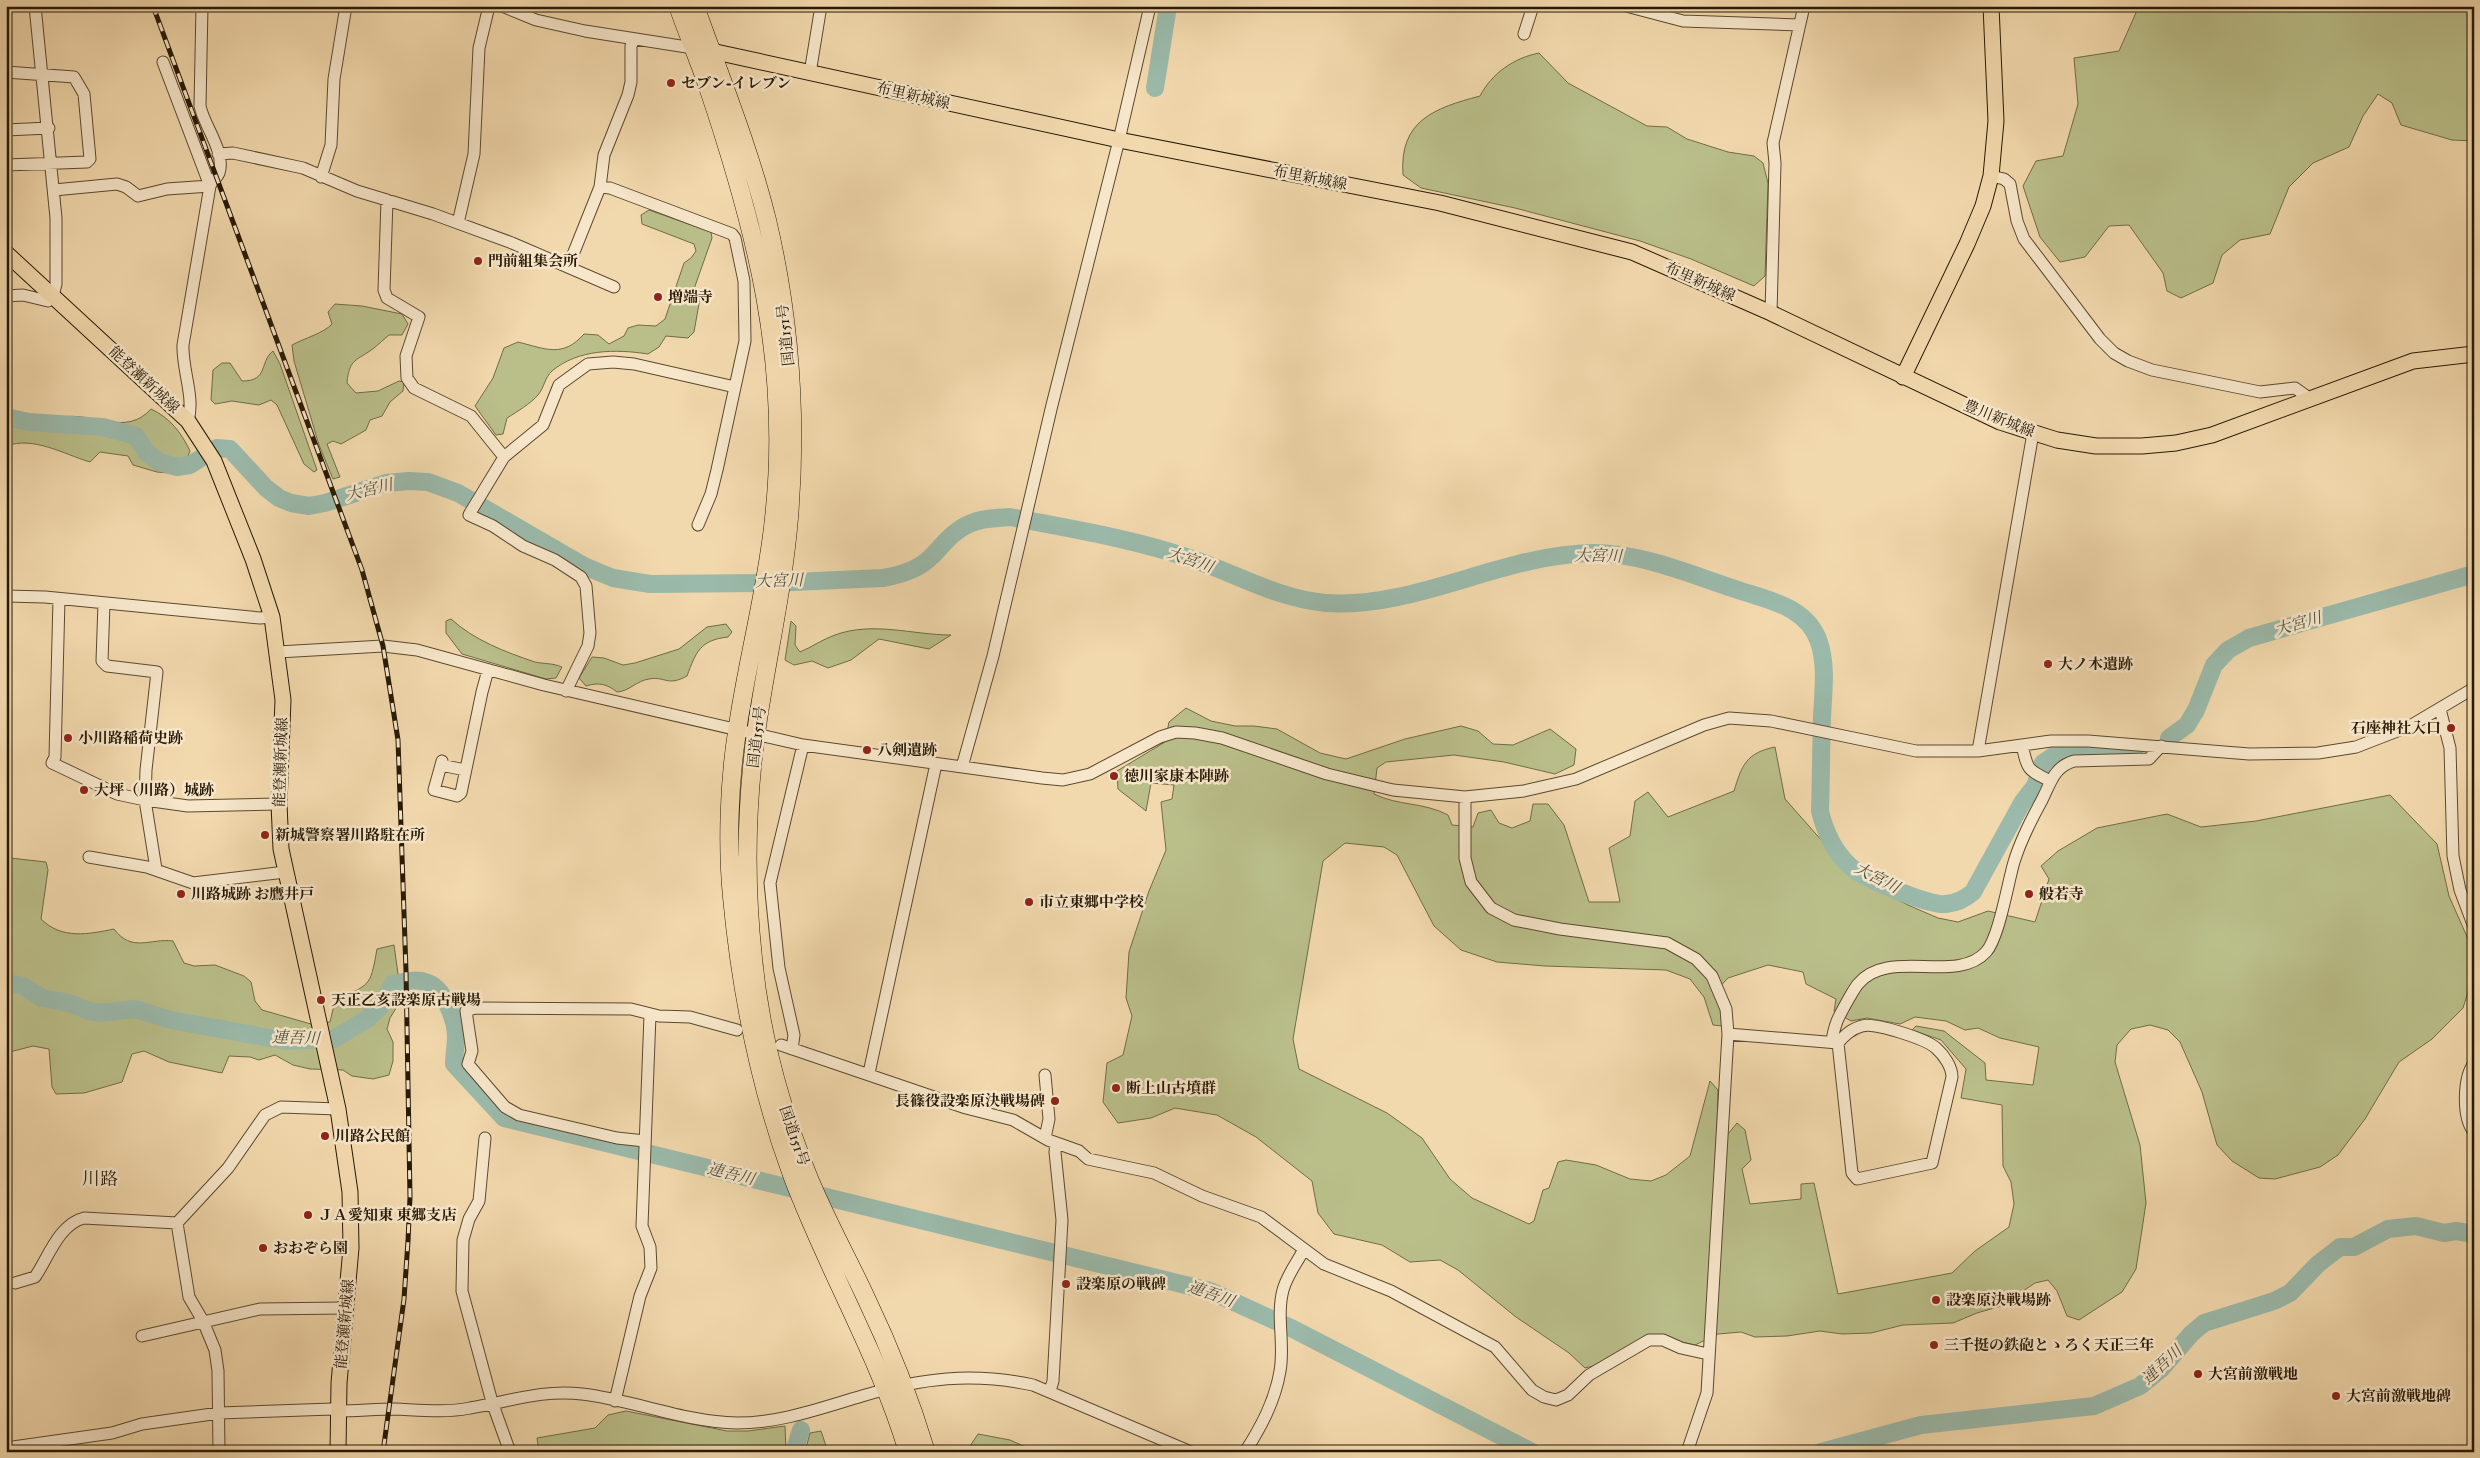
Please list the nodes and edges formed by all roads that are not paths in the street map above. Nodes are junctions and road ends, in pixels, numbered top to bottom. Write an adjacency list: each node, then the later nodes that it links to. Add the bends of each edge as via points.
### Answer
1 (35, 6): 21 (street)
2 (202, 6): 25 (street, via 200,106)
3 (346, 6): 29 (street, via 334,79 331,146)
4 (489, 6): 34 (street, via 479,48 474,154)
5 (502, 6): 16 (street, via 536,20)
6 (678, 6): 17 (highway, 国道151号)
7 (695, 6): 17 (highway, 国道151号)
8 (821, 6): 20 (street)
9 (1150, 6): 24 (street)
10 (1533, 6): 15 (street)
11 (1626, 6): 14 (street, via 1683,21)
12 (1804, 6): 14 (street)
13 (1992, 6): 28 (main road, via 1996,121)
14 (1799, 25): 40 (street, via 1773,143)
15 (1524, 34)
16 (634, 38): 17 (street); 31 (street, via 631,82 604,155)
17 (702, 49): 20 (main road, 布里新城線); 49 (highway, 国道151号, via 707,83 753,237 773,338 778,473)
18 (163, 62): 30 (street)
19 (6, 72): 21 (street)
20 (810, 73): 24 (main road, 布里新城線)
21 (44, 76): 22 (street); 27 (street, via 74,77 84,94 90,159)
22 (49, 128): 23 (street); 27 (street)
23 (6, 130)
24 (1119, 140): 40 (main road, 布里新城線, via 1440,203 1632,252); 66 (street, via 993,656)
25 (218, 154): 29 (street, via 233,153 287,163); 30 (street, via 219,174)
26 (6, 165): 27 (street)
27 (52, 165): 32 (street)
28 (1991, 176): 42 (main road, via 1967,244); 44 (street, via 2010,184 2024,239 2114,353 2152,370 2260,392 2296,388)
29 (321, 177): 33 (street)
30 (210, 186): 32 (street, via 167,188 138,196 117,184); 45 (street, via 182,345 191,410)
31 (600, 187): 36 (street); 43 (street, via 732,234 735,238 744,281 746,326)
32 (54, 190): 39 (street, via 56,284)
33 (387, 200): 34 (street); 47 (street, via 384,290 387,298 419,317 406,356 408,378 414,388 471,416)
34 (458, 223): 36 (street)
35 (6, 253): 39 (main road, 能登瀬新城線)
36 (568, 267): 37 (street)
37 (614, 286)
38 (6, 296): 39 (street, via 22,295 48,301)
39 (53, 296): 45 (main road, 能登瀬新城線)
40 (1771, 313): 42 (main road, 布里新城線)
41 (2474, 354): 44 (main road, 豊川新城線, via 2413,361)
42 (1903, 377): 46 (main road, 豊川新城線, via 2000,422)
43 (735, 386): 47 (street, via 634,364 588,364 559,386 543,425); 48 (street, via 711,494)
44 (2309, 398): 46 (main road, 豊川新城線, via 2212,435 2176,443 2096,446)
45 (188, 421): 53 (main road, 能登瀬新城線, via 214,461)
46 (2033, 433): 64 (street)
47 (504, 457): 57 (street, via 469,515 555,560 581,577 586,586 588,646)
48 (698, 525)
49 (776, 565): 59 (highway, 国道151号, via 762,596); 60 (highway, 国道151号, via 780,596)
50 (6, 596): 51 (street)
51 (59, 599): 52 (street); 70 (street, via 52,763 117,794)
52 (104, 603): 53 (street); 70 (street, via 102,661 108,666 157,672)
53 (272, 617): 54 (main road, 能登瀬新城線)
54 (278, 652): 55 (street, via 383,646 417,650); 71 (main road, 能登瀬新城線, via 283,700)
55 (488, 670): 57 (street); 67 (street)
56 (2474, 688): 58 (street)
57 (566, 691): 59 (street)
58 (2440, 709): 63 (street, via 2410,726 2356,747 2318,753 2249,754); 75 (street, via 2450,748 2453,856 2460,890)
59 (737, 729): 60 (street); 89 (highway, 国道151号, via 730,861 740,965 756,1055)
60 (756, 733): 61 (street); 89 (highway, 国道151号, via 748,873 753,962 760,1010)
61 (803, 745): 65 (street); 81 (street, via 770,883 779,968 794,1035 786,1047)
62 (2022, 745): 63 (street, via 2088,741); 64 (street); 68 (street, via 2031,772)
63 (2161, 746): 68 (street, via 2149,759 2074,761 2056,771)
64 (1978, 751): 69 (street, via 1916,751 1764,720 1729,718 1704,725 1568,782 1524,791)
65 (936, 764): 66 (street); 81 (street)
66 (962, 768): 69 (street, via 1062,780 1090,774 1160,736 1176,732 1195,733 1222,738 1327,774 1393,790)
67 (465, 770): 67 (street, via 461,793 457,796 434,790 441,763)
68 (2048, 780): 79 (street, via 2020,845 1994,937 1987,951 1974,961 1955,965 1894,967 1872,973 1858,983 1834,1024)
69 (1465, 797): 78 (street, via 1465,858 1471,882 1491,908 1514,920 1667,943 1696,958 1712,976 1726,1009)
70 (145, 800): 71 (street, via 188,806); 73 (street)
71 (279, 804): 74 (main road, 能登瀬新城線, via 279,830)
72 (89, 857): 73 (street)
73 (156, 869): 74 (street, via 193,884)
74 (286, 872): 83 (main road, 能登瀬新城線)
75 (2474, 927)
76 (650, 1014): 77 (street, via 690,1017); 87 (street); 87 (street, via 601,1007 475,1008 466,1012 472,1051 468,1064 505,1107 519,1115 550,1123)
77 (737, 1030)
78 (1728, 1034): 79 (street); 96 (street)
79 (1835, 1043): 79 (street, via 1852,1173 1857,1179 1932,1163 1952,1077 1952,1069 1935,1047 1873,1025 1863,1025 1847,1032)
80 (2474, 1063): 84 (street, via 2466,1090 2466,1110)
81 (869, 1073): 86 (street, via 966,1108 1013,1120)
82 (1046, 1075): 86 (street, via 1049,1119)
83 (338, 1109): 90 (street, via 272,1109 265,1114 228,1168); 93 (main road, 能登瀬新城線, via 348,1164 352,1216)
84 (2474, 1132)
85 (485, 1138): 100 (street, via 479,1201 463,1240 462,1291)
86 (1045, 1138): 88 (street)
87 (645, 1143): 99 (street, via 642,1226 650,1247 651,1268 640,1296)
88 (1056, 1143): 91 (street, via 1098,1162 1154,1173 1207,1198 1261,1217); 98 (street, via 1062,1248)
89 (801, 1178): 97 (highway, 国道151号, via 807,1212); 97 (highway, 国道151号, via 826,1214 869,1302)
90 (177, 1223): 92 (street, via 76,1220 53,1246 35,1277); 94 (street, via 189,1297)
91 (1304, 1250): 96 (street, via 1337,1271 1391,1291 1495,1347 1532,1390 1544,1397 1556,1400 1568,1395 1589,1375 1649,1340 1663,1340); 110 (street, via 1283,1292 1281,1370 1276,1389 1261,1428)
92 (15, 1283)
93 (346, 1308): 94 (street, via 260,1309); 101 (main road, 能登瀬新城線)
94 (203, 1321): 95 (street); 102 (street, via 214,1350)
95 (142, 1336)
96 (1708, 1354): 111 (street, via 1706,1401)
97 (896, 1388): 98 (street, via 944,1378 986,1377); 99 (street, via 782,1419 737,1422 700,1419); 107 (highway, 国道151号); 108 (highway, 国道151号)
98 (1050, 1391): 109 (street)
99 (615, 1401): 100 (street, via 582,1394 552,1393)
100 (492, 1402): 101 (street, via 451,1410); 106 (street)
101 (338, 1411): 102 (street); 105 (main road, 能登瀬新城線)
102 (220, 1413): 103 (street); 104 (street)
103 (6, 1448)
104 (219, 1452)
105 (338, 1452)
106 (510, 1452)
107 (908, 1452)
108 (926, 1452)
109 (1191, 1452)
110 (1245, 1452)
111 (1687, 1452)

